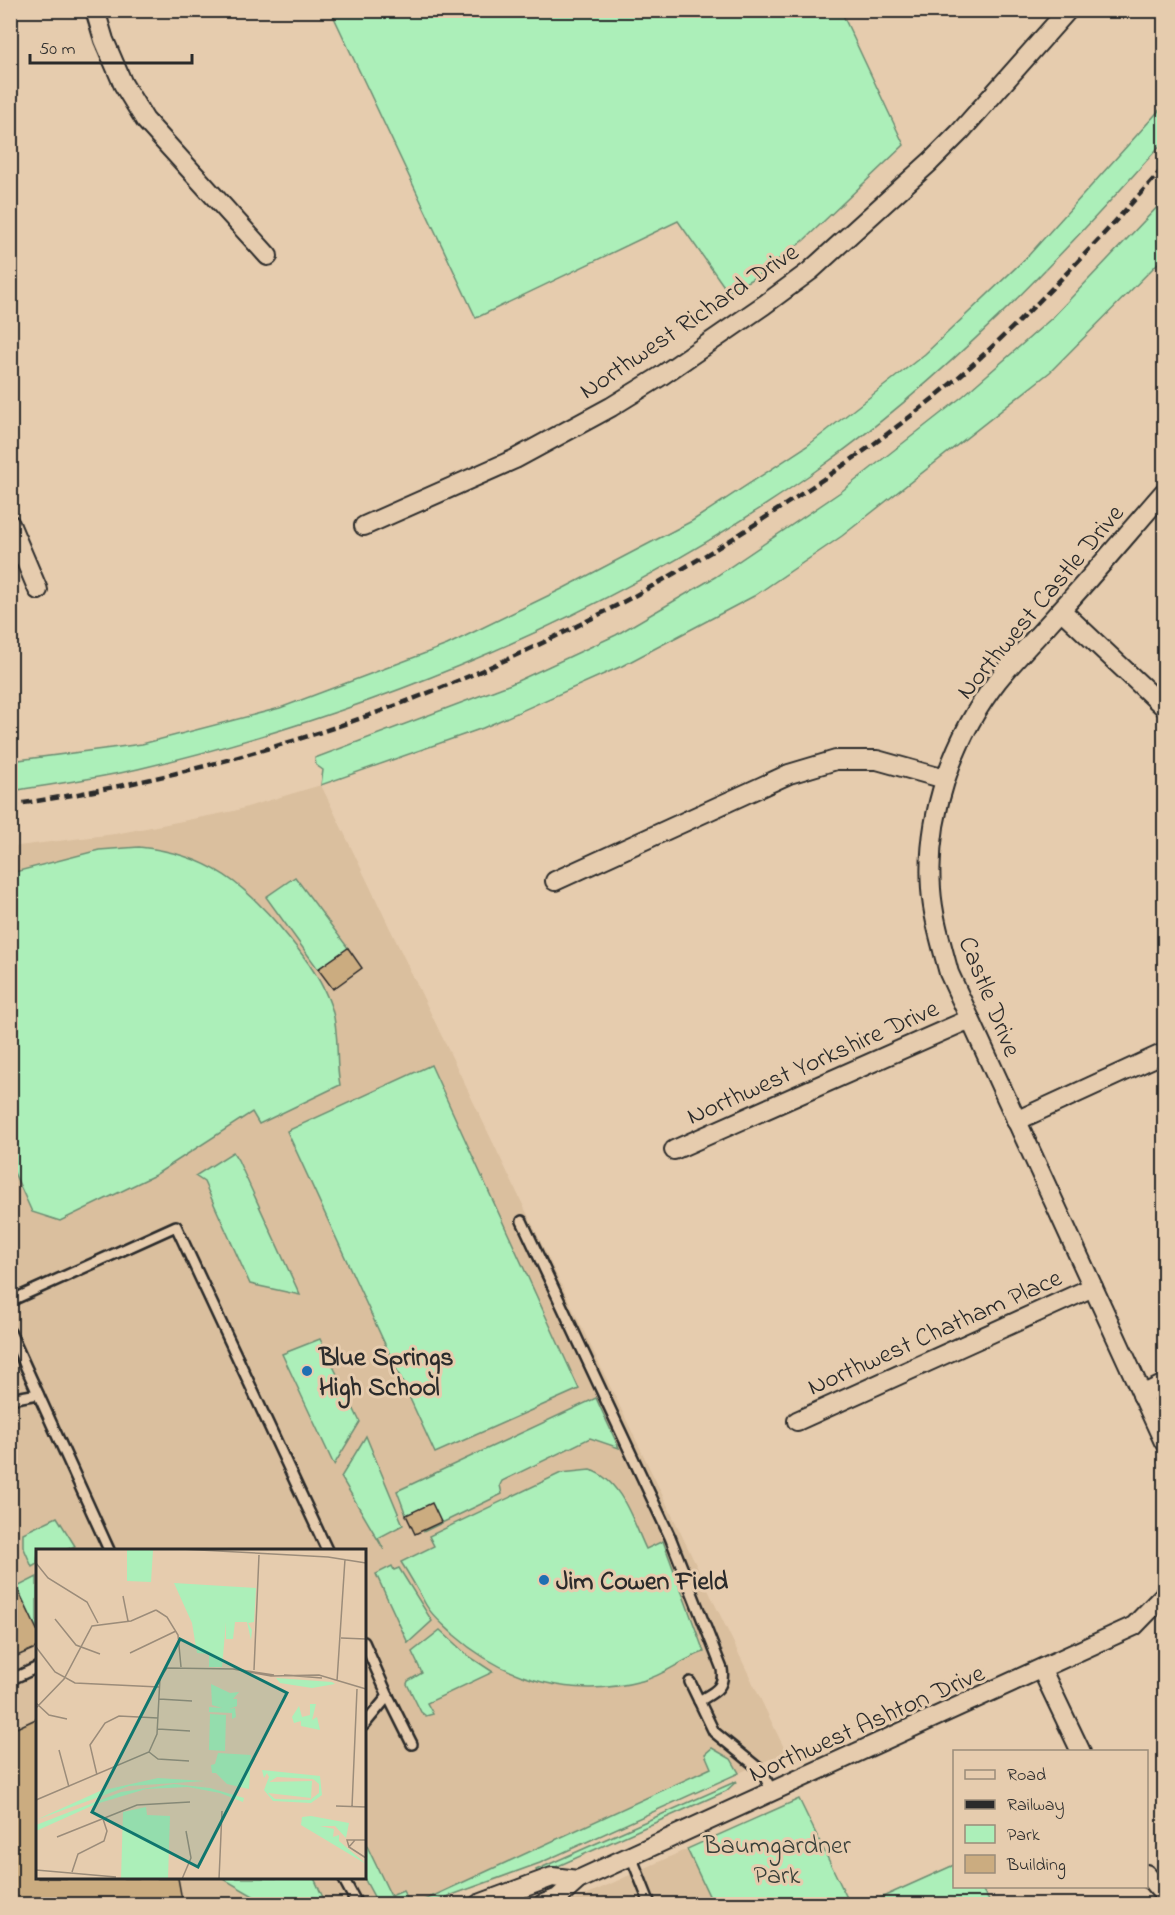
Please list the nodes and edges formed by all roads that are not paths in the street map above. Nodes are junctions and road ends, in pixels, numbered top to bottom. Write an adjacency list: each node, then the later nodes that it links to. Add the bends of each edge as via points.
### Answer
1 (95, 10): 3 (street, via 123,84 145,120)
2 (1068, 10): 6 (street, Northwest Richard Drive, via 930,162 810,271 764,305 661,376 582,423 515,459)
3 (268, 256)
4 (1164, 492): 8 (street, Northwest Castle Drive)
5 (10, 524): 7 (street)
6 (364, 526)
7 (38, 590)
8 (1061, 610): 9 (street); 10 (street, Northwest Castle Drive, via 998,681 967,727)
9 (1164, 708)
10 (945, 779): 11 (street, via 877,760 836,760 789,774); 12 (street, Castle Drive, via 933,831 931,888 949,974)
11 (555, 881)
12 (970, 1019): 14 (street, Castle Drive); 15 (street, Northwest Yorkshire Drive)
13 (1164, 1053): 14 (street)
14 (1016, 1121): 17 (street, Castle Drive)
15 (674, 1150)
16 (522, 1221): 35 (lane, via 670,1537 722,1669 724,1681 720,1689)
17 (1093, 1287): 22 (street, Castle Drive); 24 (street, Northwest Chatham Place)
18 (10, 1300): 27 (lane, via 177,1226)
19 (10, 1332): 21 (lane)
20 (1164, 1384): 22 (street)
21 (38, 1394): 23 (lane); 26 (lane)
22 (1142, 1395): 25 (street)
23 (10, 1399)
24 (797, 1421)
25 (1164, 1442)
26 (108, 1549)
27 (326, 1549)
28 (1164, 1595): 31 (street, Northwest Ashton Drive, via 1134,1626)
29 (366, 1646): 34 (lane)
30 (36, 1668): 32 (lane)
31 (1042, 1670): 38 (street); 39 (street, Northwest Ashton Drive)
32 (10, 1680)
33 (690, 1682): 35 (lane)
34 (388, 1696): 36 (lane); 37 (lane)
35 (699, 1701): 39 (lane, via 714,1732 762,1771)
36 (366, 1723)
37 (412, 1744)
38 (1080, 1750)
39 (772, 1792): 40 (street, Northwest Ashton Drive)
40 (631, 1856): 43 (street, Northwest Ashton Drive); 48 (lane)
41 (1148, 1876): 44 (street)
42 (344, 1879): 45 (lane)
43 (578, 1880): 46 (street, Northwest Ashton Drive, via 552,1877); 47 (street, Northwest Ashton Drive, via 558,1898)
44 (1164, 1894)
45 (357, 1905)
46 (479, 1905)
47 (543, 1905)
48 (650, 1905)

